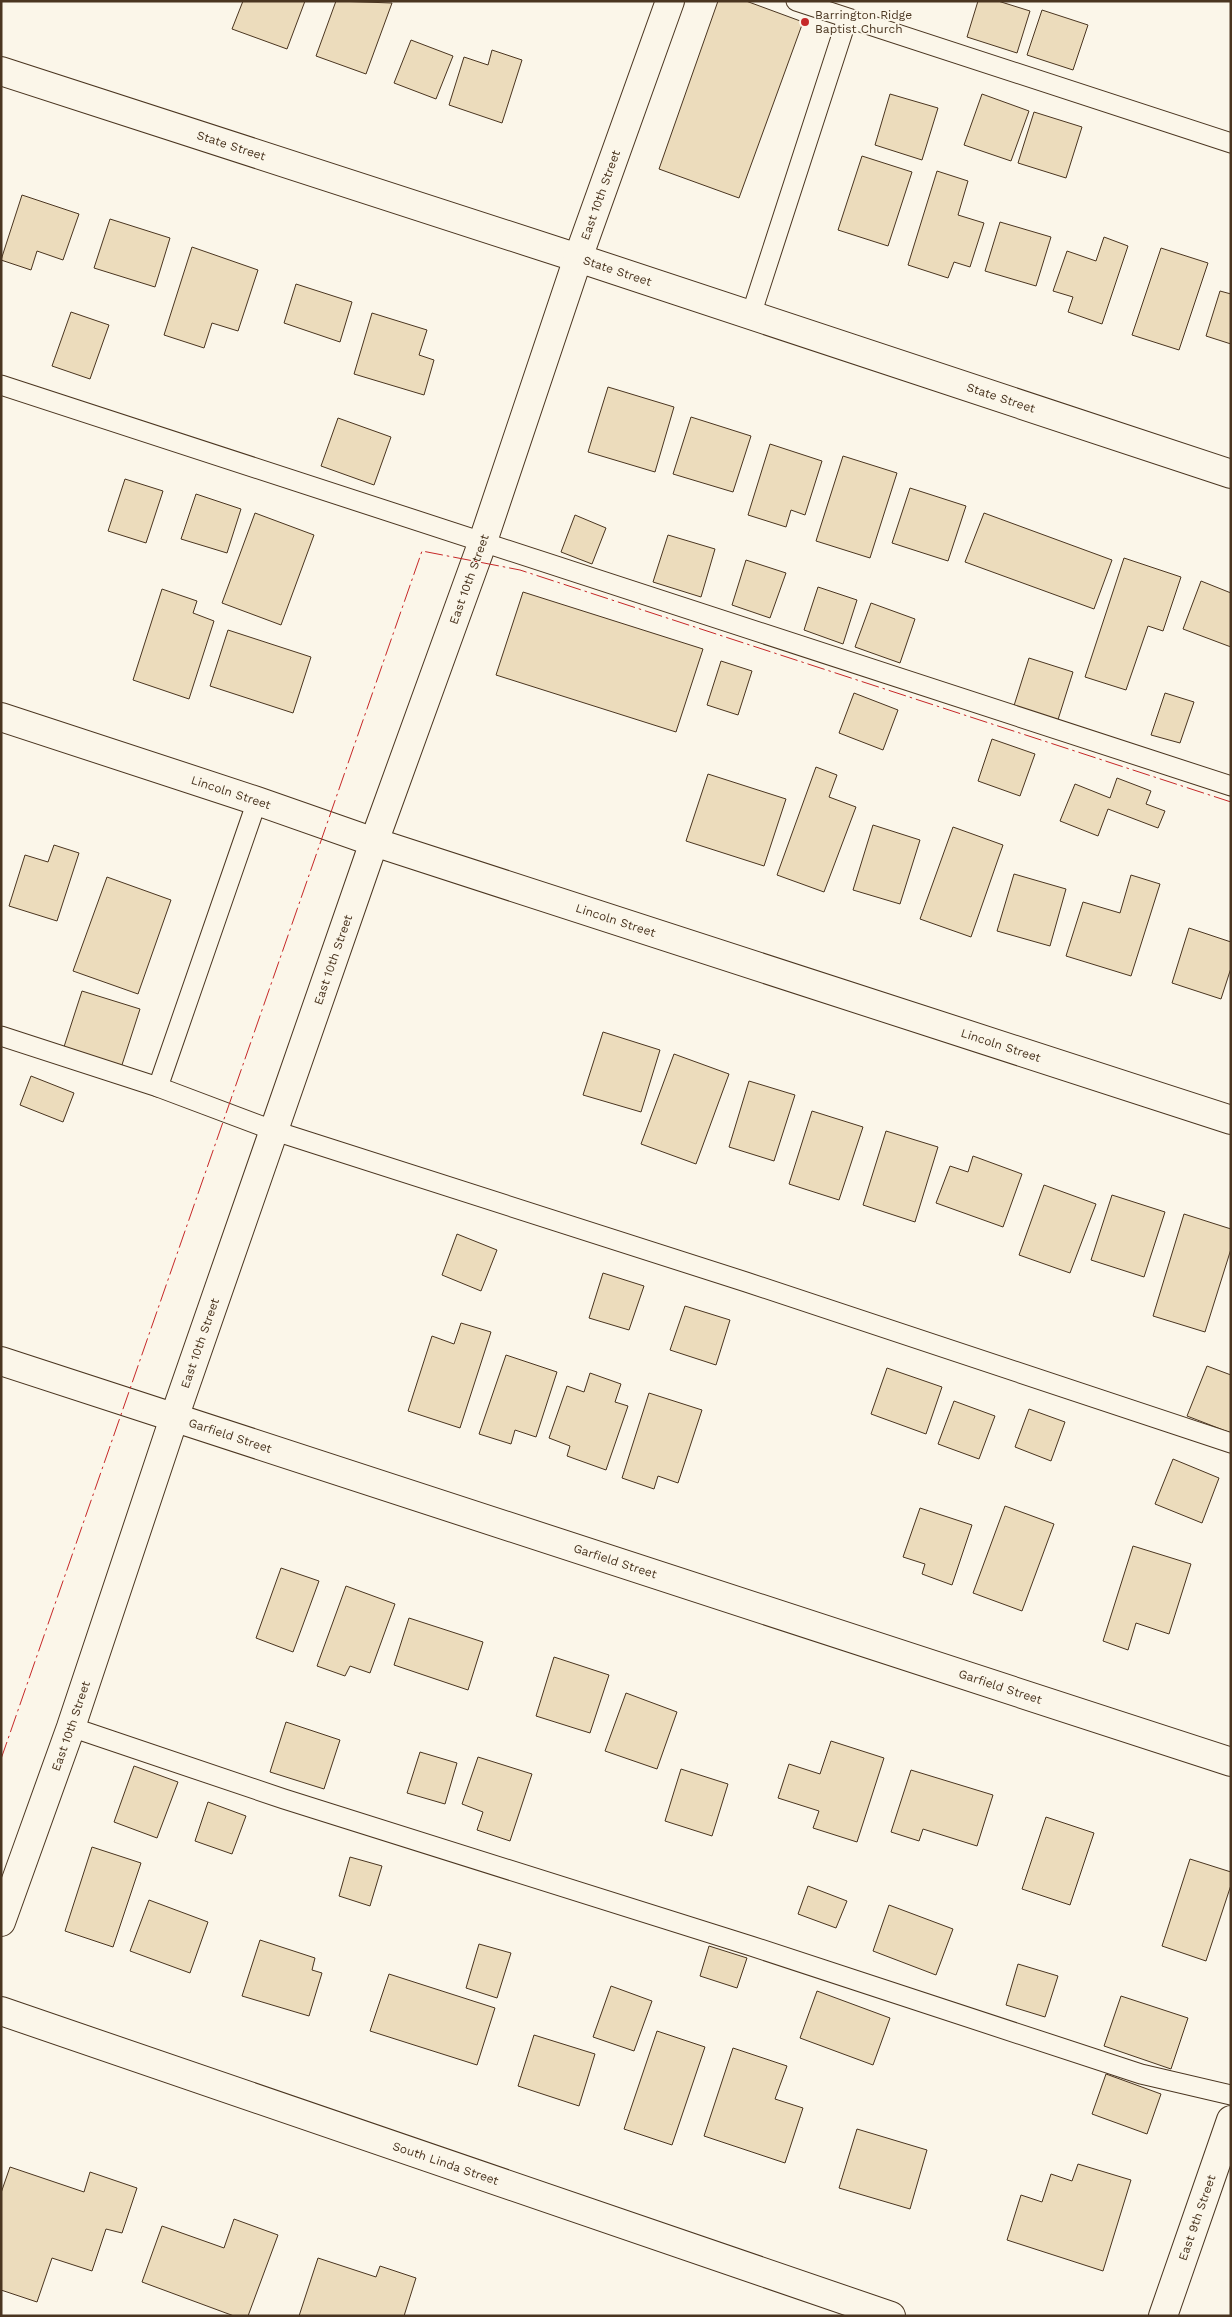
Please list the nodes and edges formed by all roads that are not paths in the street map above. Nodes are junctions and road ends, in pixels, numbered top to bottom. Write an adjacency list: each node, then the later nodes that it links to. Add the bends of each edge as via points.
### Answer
1 (670, 1): 6 (street, East 10th Street)
2 (796, 1): 3 (lane)
3 (847, 19): 5 (lane); 7 (lane)
4 (1, 71): 6 (street, State Street)
5 (1231, 143)
6 (578, 258): 7 (street, State Street); 10 (street, East 10th Street)
7 (751, 316): 9 (street, State Street)
8 (1, 385): 10 (lane)
9 (1231, 474)
10 (483, 541): 12 (lane); 14 (street, East 10th Street)
11 (1, 717): 13 (street, Lincoln Street)
12 (1231, 786)
13 (257, 801): 14 (street, Lincoln Street); 16 (lane)
14 (374, 842): 17 (street, Lincoln Street); 18 (street, East 10th Street)
15 (1, 1036): 16 (lane)
16 (158, 1087): 18 (lane)
17 (1231, 1120)
18 (275, 1131): 20 (street, East 10th Street); 21 (lane, via 746,1282)
19 (1, 1361): 20 (street, Garfield Street)
20 (174, 1418): 22 (street, East 10th Street); 23 (street, Garfield Street)
21 (1231, 1444)
22 (71, 1727): 24 (street, East 10th Street); 26 (lane, via 284,1799 751,1946 1141,2074)
23 (1231, 1762)
24 (1, 1922)
25 (1, 2011): 28 (street, South Linda Street)
26 (1231, 2096)
27 (1231, 2120): 29 (street, East 9th Street)
28 (891, 2316)
29 (1163, 2316)

